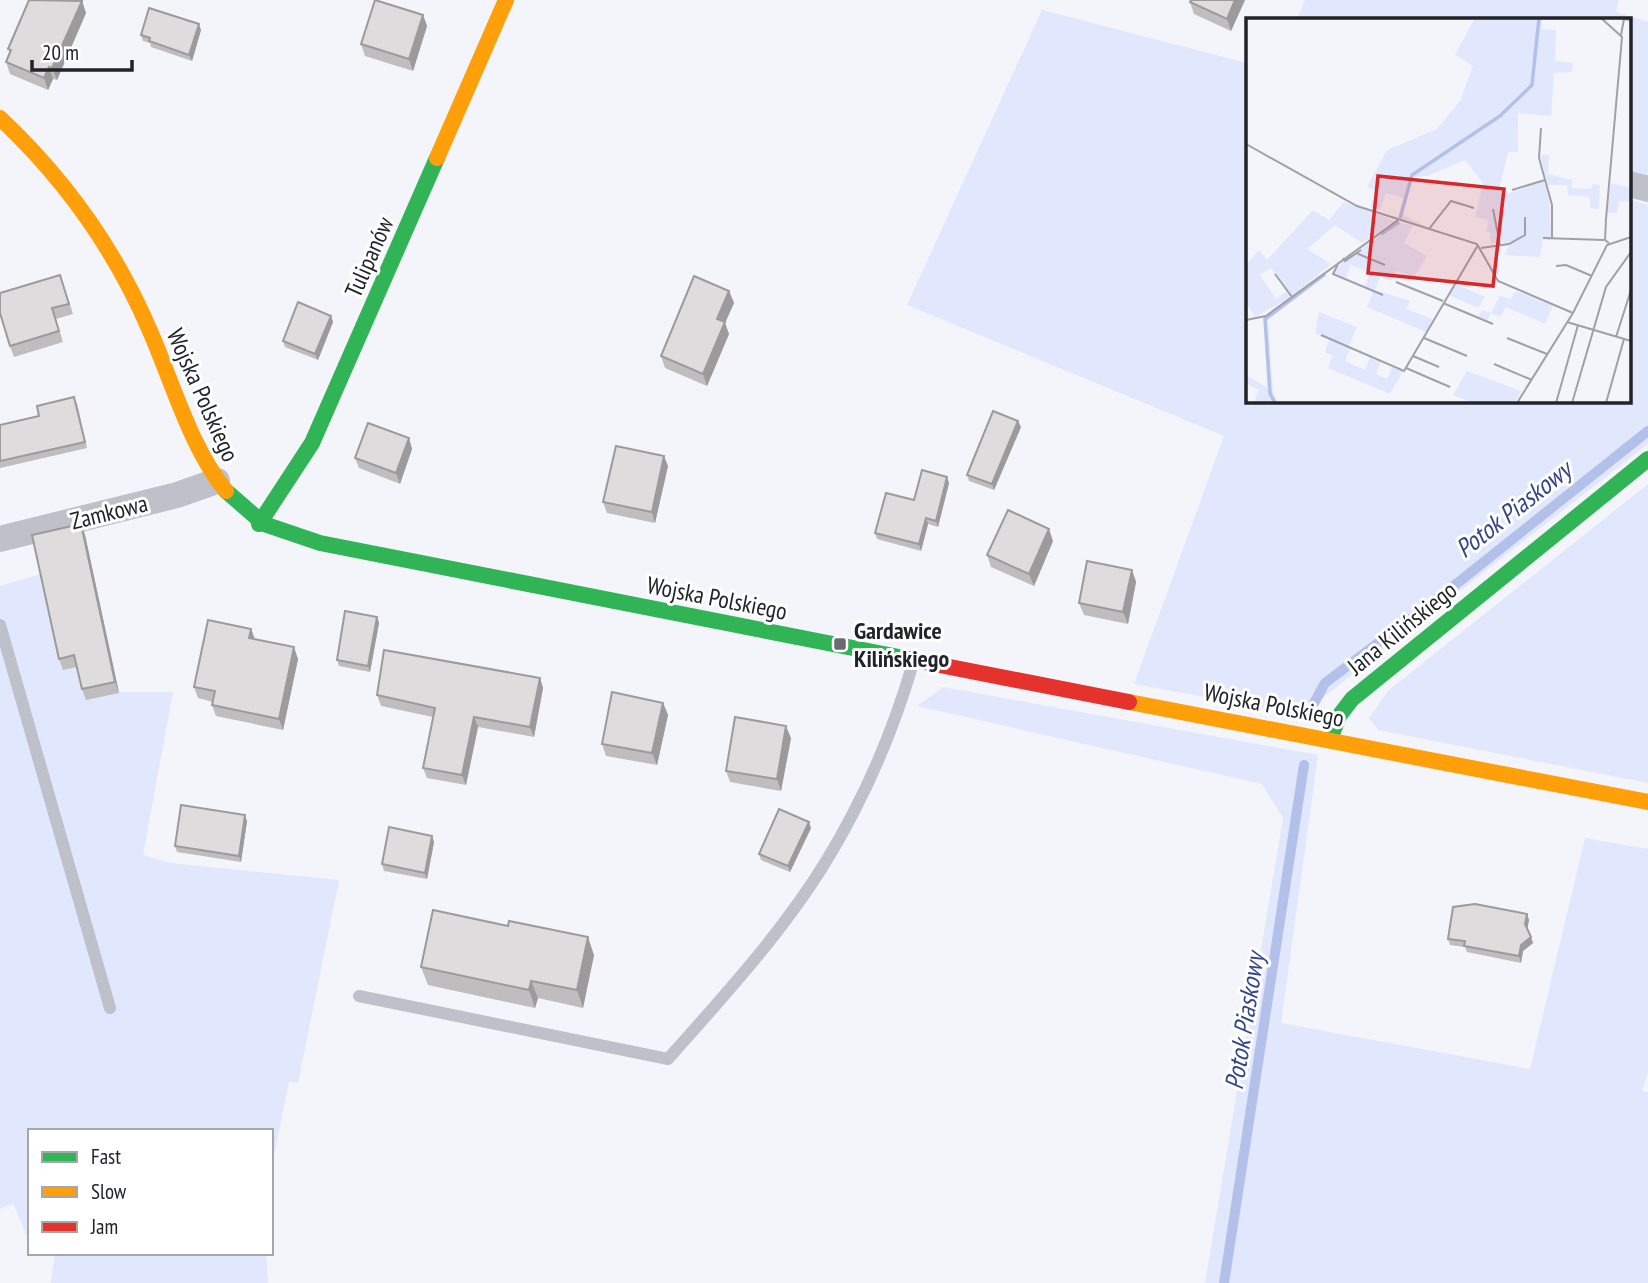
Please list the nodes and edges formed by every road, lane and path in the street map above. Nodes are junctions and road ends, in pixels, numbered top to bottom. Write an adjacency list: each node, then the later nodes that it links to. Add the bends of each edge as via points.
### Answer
1 (506, 0): 7 (street, Tulipanów, via 312,443)
2 (0, 118): 6 (street, Wojska Polskiego, via 72,194 113,255)
3 (1630, 184): 4 (street)
4 (1648, 189)
5 (1648, 459): 11 (street, Jana Kilińskiego, via 1352,699)
6 (217, 481): 7 (street, Wojska Polskiego); 8 (street, Zamkowa)
7 (259, 524): 10 (street, Wojska Polskiego, via 296,538 363,553)
8 (0, 539)
9 (0, 625): 14 (lane)
10 (914, 659): 11 (street, Wojska Polskiego); 13 (lane, via 897,719 825,863 746,970 668,1059)
11 (1330, 739): 12 (street, Wojska Polskiego)
12 (1648, 802)
13 (359, 996)
14 (110, 1008)

